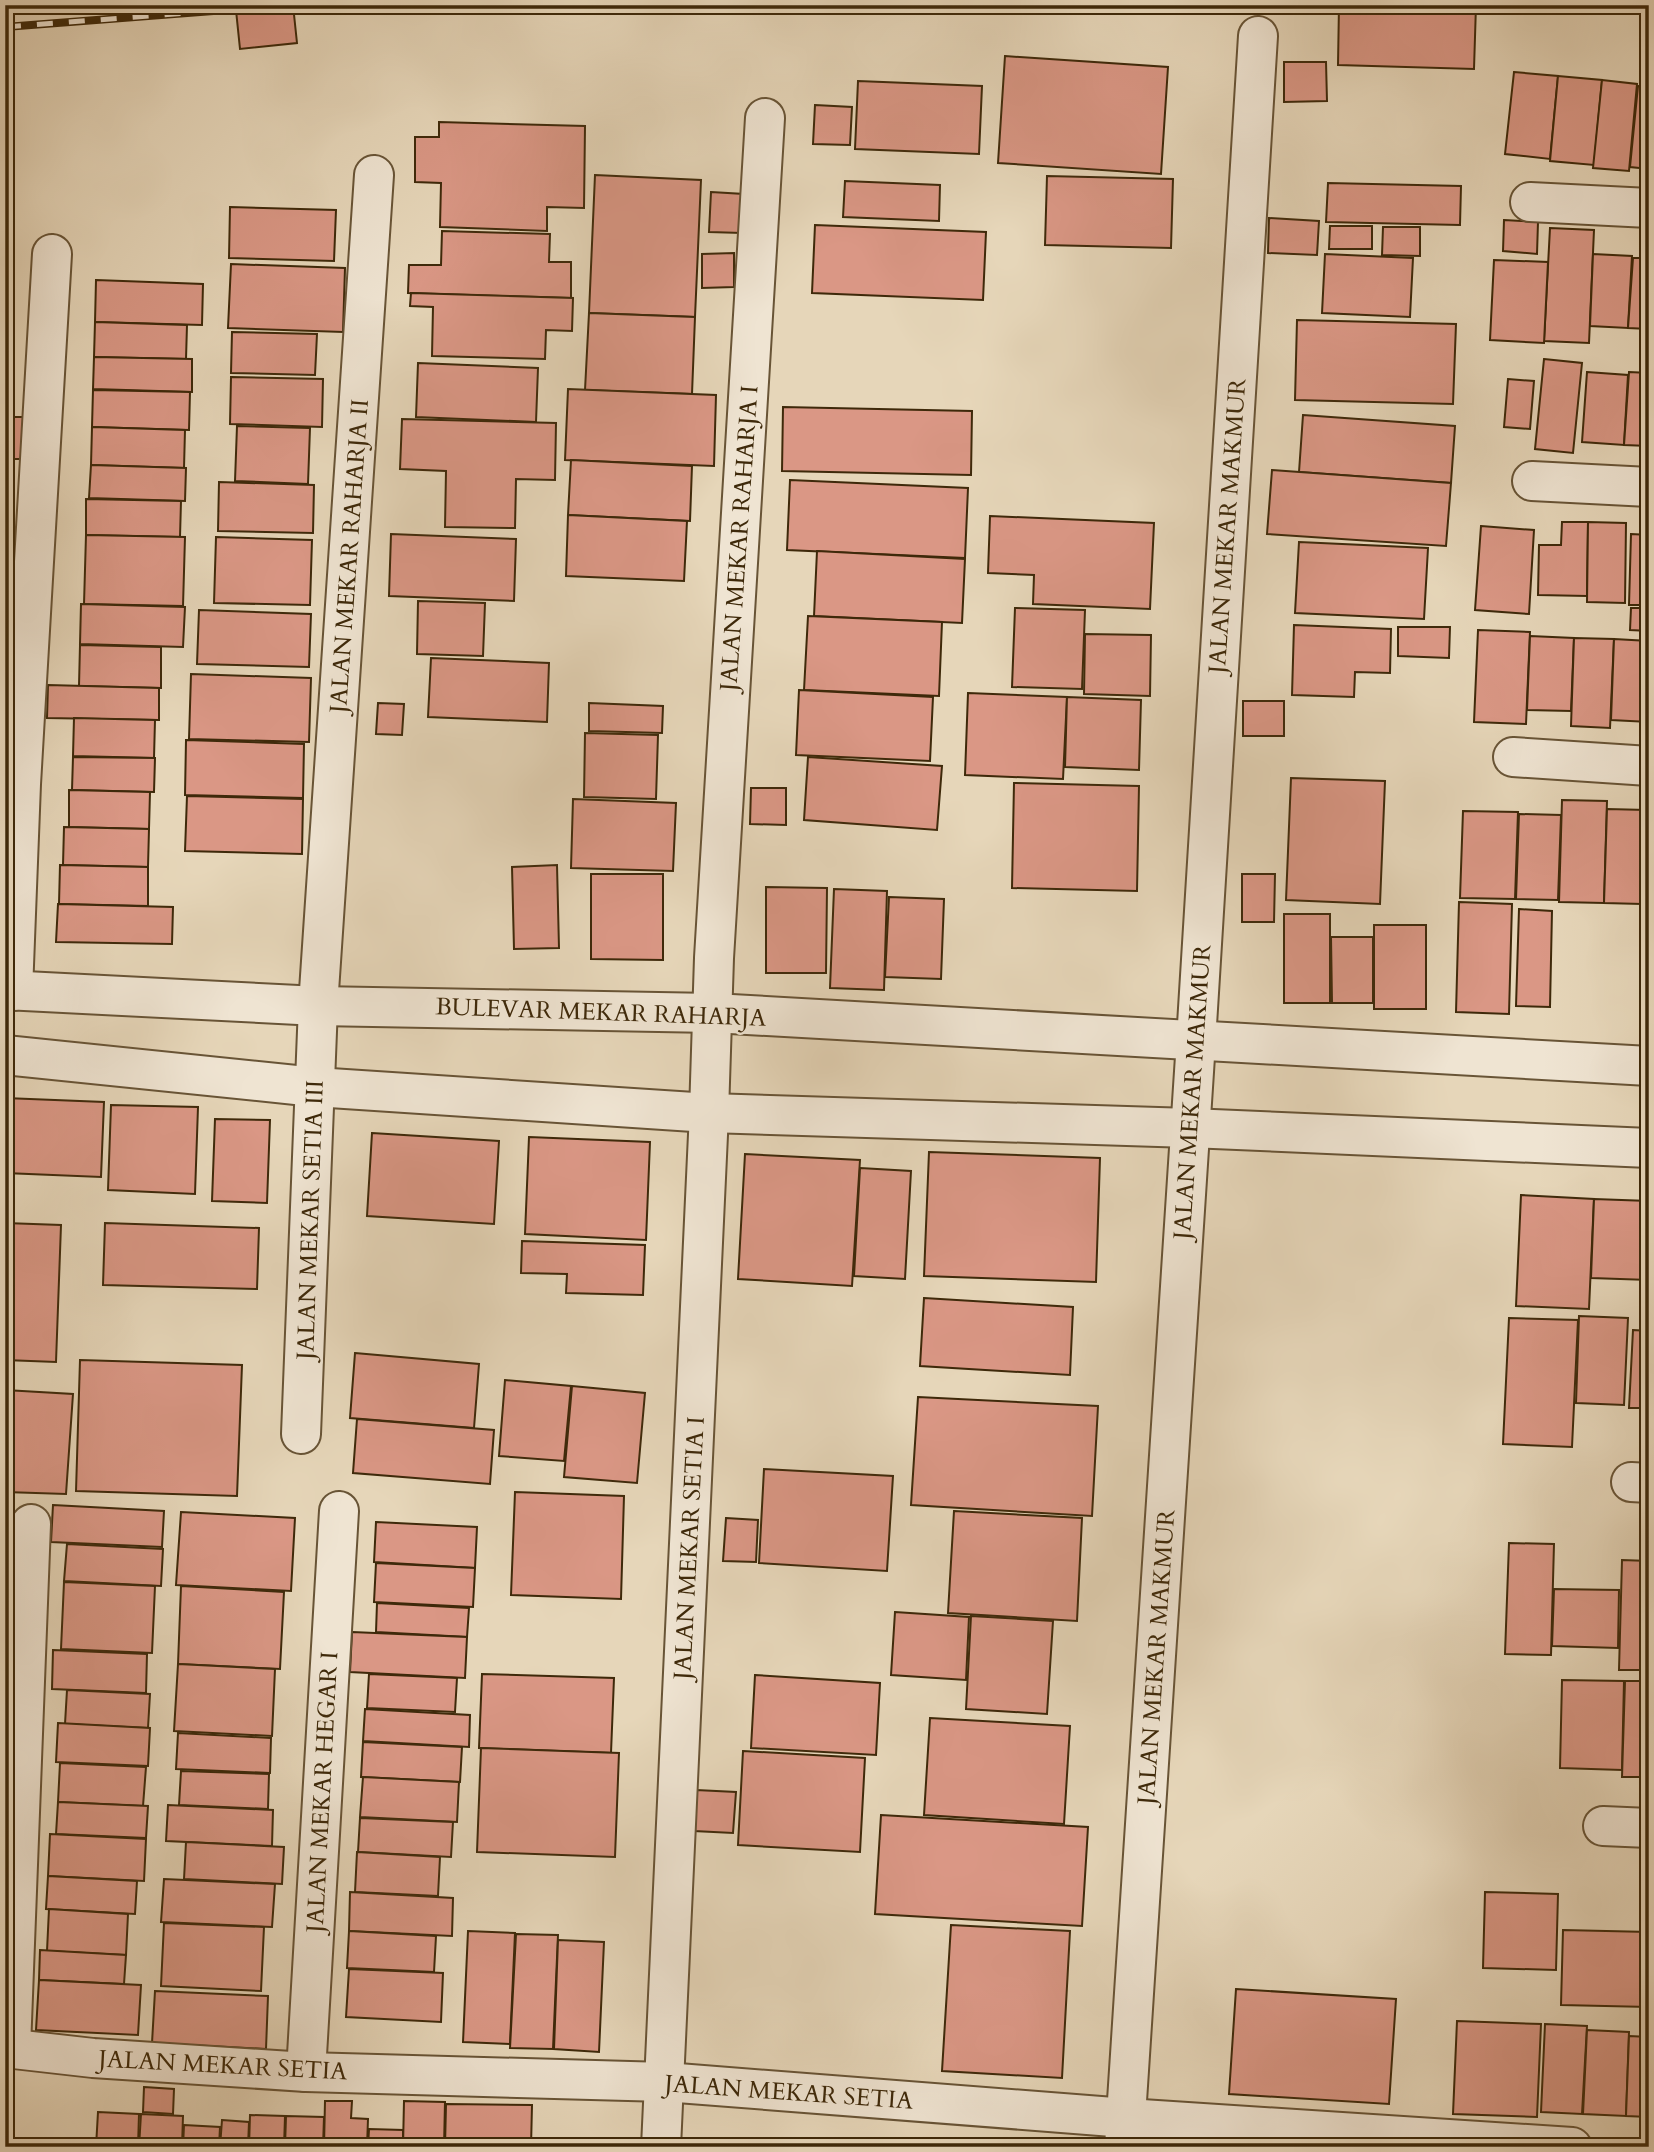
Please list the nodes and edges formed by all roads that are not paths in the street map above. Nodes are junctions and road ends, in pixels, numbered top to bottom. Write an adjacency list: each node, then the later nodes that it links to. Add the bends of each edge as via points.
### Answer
1 (1258, 36): 15 (street, JALAN MEKAR MAKMUR)
2 (765, 118): 14 (street, JALAN MEKAR RAHARJA I)
3 (374, 175): 13 (street, JALAN MEKAR RAHARJA II)
4 (1530, 202): 5 (street)
5 (1649, 208)
6 (52, 254): 11 (street)
7 (1532, 481): 8 (street)
8 (1649, 487)
9 (1513, 757): 10 (street)
10 (1649, 766)
11 (13, 784): 12 (street)
12 (9, 990): 13 (street, BULEVAR MEKAR RAHARJA)
13 (318, 1006): 14 (street, BULEVAR MEKAR RAHARJA); 18 (street, JALAN MEKAR SETIA III)
14 (713, 1013): 15 (street, BULEVAR MEKAR RAHARJA); 19 (street, JALAN MEKAR SETIA I)
15 (1196, 1041): 17 (street, BULEVAR MEKAR RAHARJA); 20 (street, JALAN MEKAR MAKMUR)
16 (5, 1055): 18 (street)
17 (1649, 1066)
18 (315, 1087): 19 (street); 22 (street, JALAN MEKAR SETIA III)
19 (709, 1113): 20 (street); 29 (street, JALAN MEKAR SETIA I)
20 (1190, 1128): 21 (street); 30 (street, JALAN MEKAR MAKMUR)
21 (1649, 1148)
22 (301, 1434)
23 (338, 1511): 28 (street, JALAN MEKAR HEGAR I)
24 (32, 1524): 27 (street)
25 (1603, 1826): 26 (street)
26 (1649, 1828)
27 (8, 2048): 28 (street, JALAN MEKAR SETIA)
28 (306, 2072): 29 (street, JALAN MEKAR SETIA)
29 (665, 2082): 30 (street, JALAN MEKAR SETIA); 31 (street, JALAN MEKAR SETIA I)
30 (1125, 2133): 32 (street, JALAN MEKAR SETIA)
31 (661, 2147)
32 (1572, 2147)

